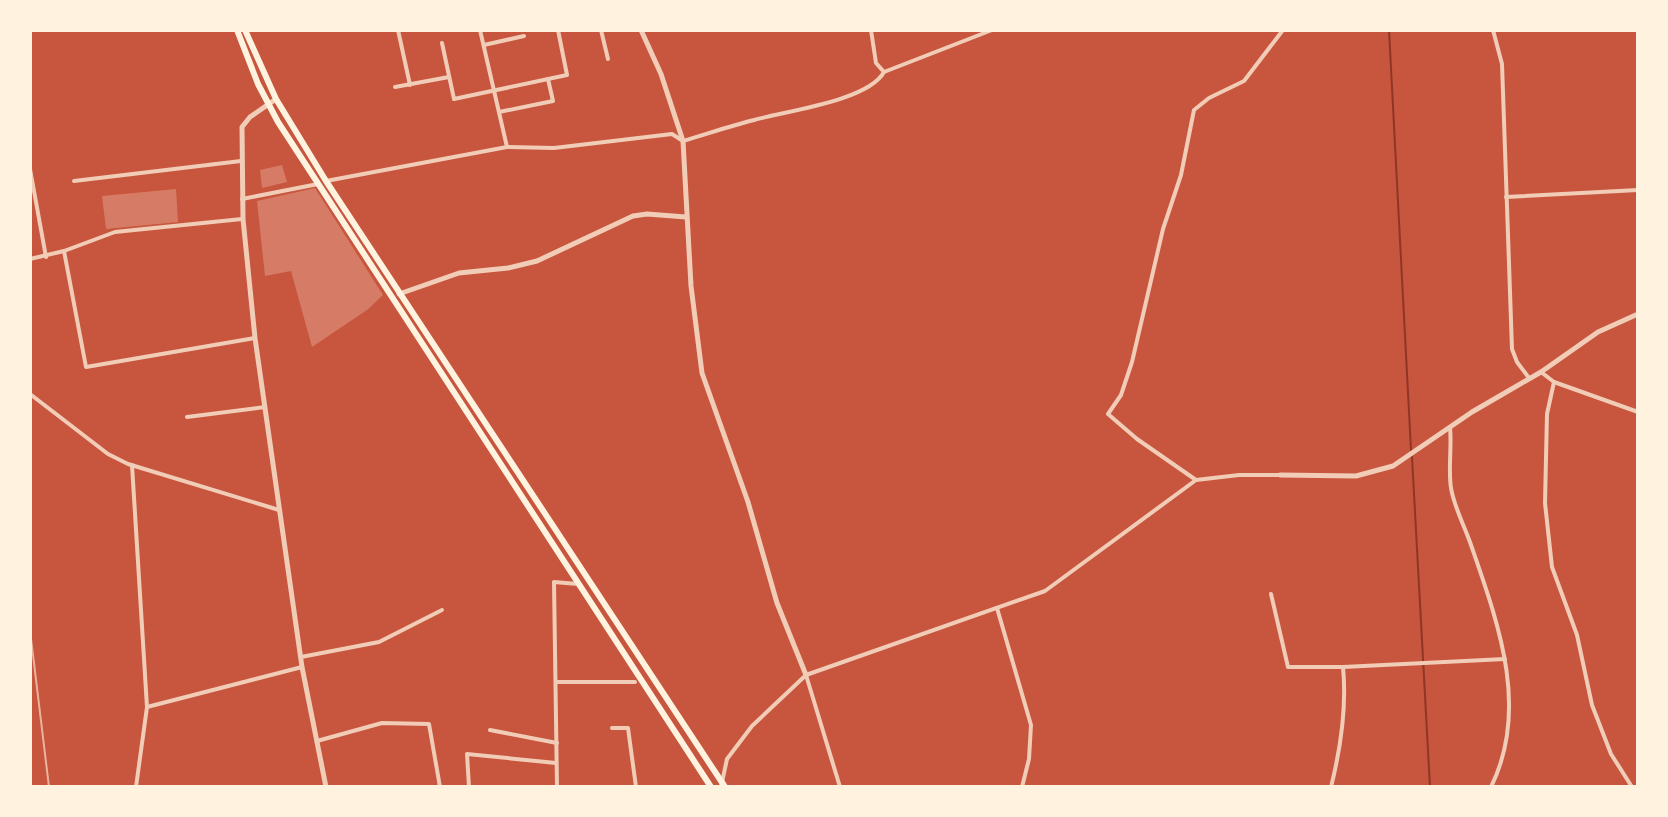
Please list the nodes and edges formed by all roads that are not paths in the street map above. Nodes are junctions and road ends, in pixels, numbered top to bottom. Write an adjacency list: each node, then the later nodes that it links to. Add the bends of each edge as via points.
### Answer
1 (237, 30): 24 (main road)
2 (257, 30): 12 (street)
3 (398, 30): 20 (street)
4 (480, 30): 15 (street)
5 (558, 30): 19 (street, via 567,75)
6 (601, 30): 16 (street)
7 (641, 30): 26 (street)
8 (871, 30): 17 (street, via 876,63)
9 (992, 30): 17 (street)
10 (1283, 30): 55 (street, via 1244,81 1194,110 1132,362 1108,414)
11 (1493, 30): 34 (street, via 1502,64)
12 (246, 31): 23 (main road)
13 (524, 36): 15 (street)
14 (442, 43): 18 (street)
15 (483, 45): 22 (street)
16 (608, 59)
17 (884, 72): 26 (street, via 836,101)
18 (449, 77): 20 (street); 22 (street, via 454,99)
19 (548, 79): 22 (street); 25 (street, via 553,101)
20 (410, 85): 21 (street)
21 (395, 87)
22 (494, 90): 25 (street)
23 (276, 99): 24 (street); 31 (main road)
24 (268, 104): 28 (street, via 242,127); 32 (main road)
25 (499, 112): 27 (street)
26 (683, 141): 27 (street, via 672,134 554,148); 36 (street)
27 (507, 147): 31 (street)
28 (241, 161): 30 (street); 35 (street)
29 (30, 169): 39 (street)
30 (74, 181)
31 (326, 181): 32 (street); 41 (main road)
32 (318, 184): 35 (street); 42 (main road)
33 (1638, 190): 34 (street)
34 (1506, 197): 46 (street, via 1512,349)
35 (242, 199): 37 (street)
36 (686, 217): 41 (street, via 633,216 522,266 459,273); 65 (street, via 702,373)
37 (243, 219): 38 (street, via 115,232); 44 (street)
38 (64, 251): 39 (street); 44 (street, via 86,367)
39 (46, 257): 40 (street)
40 (30, 259)
41 (401, 293): 42 (street); 74 (main road)
42 (393, 298): 57 (main road)
43 (1638, 314): 45 (street, via 1613,323)
44 (255, 338): 49 (street)
45 (1541, 372): 46 (street); 47 (street)
46 (1529, 378): 52 (street)
47 (1554, 382): 50 (street); 86 (street, via 1547,414 1545,503 1552,567 1577,635 1592,705 1611,754)
48 (30, 394): 53 (street, via 108,454)
49 (265, 407): 51 (street); 56 (street)
50 (1638, 412)
51 (187, 417)
52 (1450, 427): 54 (street, via 1382,470); 62 (street, via 1451,487)
53 (132, 465): 56 (street); 68 (street)
54 (1280, 475): 55 (street)
55 (1196, 480): 59 (street, via 1049,588)
56 (279, 510): 61 (street)
57 (581, 584): 66 (street, via 554,582); 81 (main road)
58 (1271, 594): 64 (street, via 1288,667)
59 (997, 608): 65 (street); 83 (street, via 1031,725)
60 (442, 610): 61 (street, via 379,642)
61 (301, 657): 63 (street)
62 (1505, 659): 64 (street); 85 (street, via 1510,728)
63 (302, 667): 68 (street); 71 (street)
64 (1343, 667): 84 (street, via 1346,696)
65 (806, 675): 74 (street, via 752,726 727,759); 82 (street)
66 (557, 682): 67 (street); 72 (street)
67 (635, 682)
68 (147, 707): 75 (street)
69 (612, 728): 80 (street, via 628,728)
70 (490, 730): 72 (street)
71 (317, 741): 76 (street); 77 (street, via 382,723 429,724)
72 (557, 743): 73 (street)
73 (557, 763): 78 (street, via 467,754); 79 (street)
74 (722, 785)
75 (136, 787)
76 (326, 787)
77 (440, 787)
78 (469, 787)
79 (557, 787)
80 (636, 787)
81 (711, 787)
82 (840, 787)
83 (1022, 787)
84 (1331, 787)
85 (1491, 787)
86 (1632, 787)

